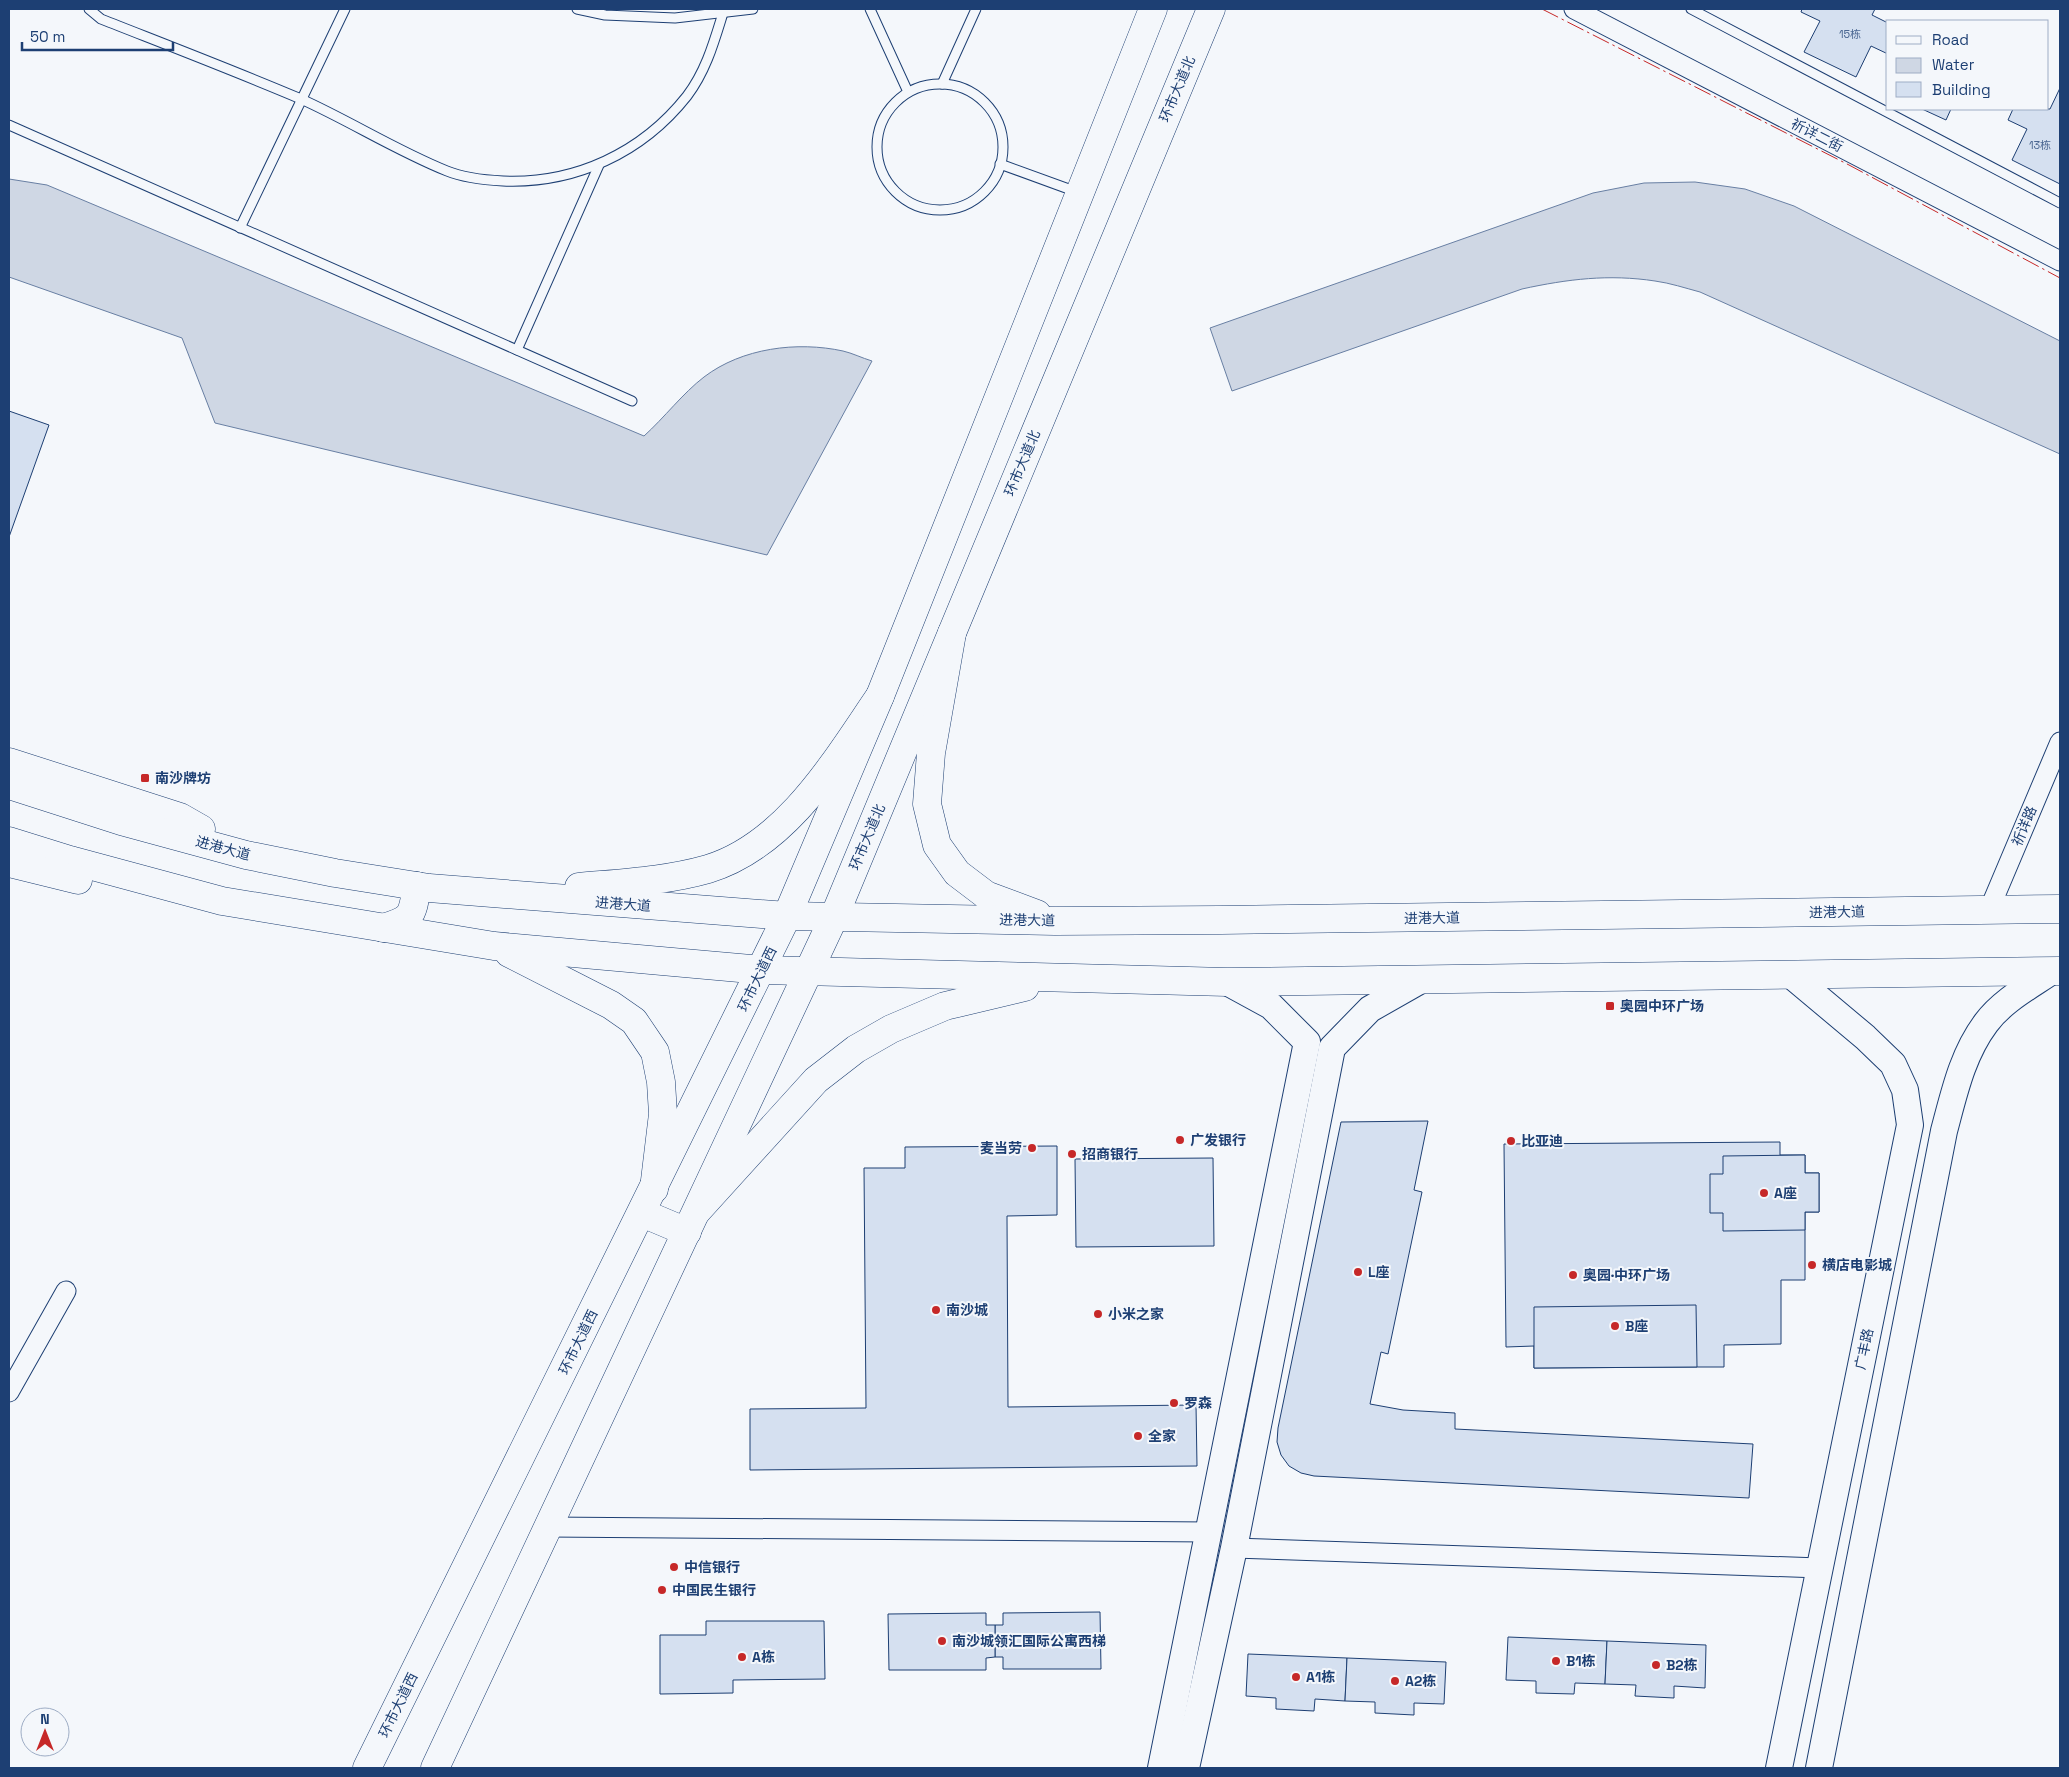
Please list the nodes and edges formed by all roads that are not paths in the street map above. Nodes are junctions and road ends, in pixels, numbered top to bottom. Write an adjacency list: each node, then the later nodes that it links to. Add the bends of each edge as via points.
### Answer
1 (88, 9): 14 (lane, via 101,18)
2 (345, 9): 14 (lane)
3 (577, 9): 11 (lane, via 675,18)
4 (753, 9): 11 (lane)
5 (870, 9): 13 (lane)
6 (976, 9): 12 (lane)
7 (1153, 9): 18 (main road)
8 (1211, 9): 24 (main road, 环市大道北)
9 (1574, 9): 21 (street, 祈详二街)
10 (1691, 9): 19 (lane)
11 (723, 13): 17 (lane, via 708,62 688,95 655,130 632,148)
12 (942, 84): 13 (lane, via 924,85); 16 (lane, via 963,88 981,99 994,115 1002,135)
13 (908, 92): 16 (lane, via 892,105 884,117 876,144 879,165 888,184 904,199 930,209 944,210 965,205 983,193 996,176)
14 (302, 100): 17 (lane, via 448,172 486,180 524,182 562,177); 20 (lane)
15 (9, 125): 20 (lane)
16 (1000, 164): 18 (lane)
17 (599, 165): 22 (lane)
18 (1080, 192): 25 (main road)
19 (2060, 203)
20 (240, 228): 22 (lane)
21 (2060, 261)
22 (517, 350): 23 (lane)
23 (632, 401)
24 (952, 633): 38 (main road, 环市大道北); 39 (main road, via 931,753 927,804 937,845 958,873 986,895)
25 (880, 696): 33 (main road, via 824,777 788,819 748,850 709,868 659,880); 37 (main road)
26 (2060, 742): 35 (street, 祈详路)
27 (9, 762): 30 (main road, via 180,817)
28 (9, 785): 30 (main road, 进港大道, via 121,821)
29 (9, 840): 34 (main road)
30 (246, 855): 32 (main road, 进港大道, via 335,874)
31 (9, 863): 34 (main road, via 116,890)
32 (417, 886): 33 (main road, 进港大道); 40 (main road, via 409,917 399,924)
33 (502, 894): 37 (main road, 进港大道)
34 (222, 901): 40 (main road)
35 (1988, 910): 36 (main road, 进港大道); 39 (main road, 进港大道)
36 (2060, 910)
37 (787, 916): 38 (main road, 进港大道); 42 (main road, 环市大道西)
38 (834, 917): 39 (main road, 进港大道); 44 (main road)
39 (1055, 921)
40 (383, 928): 41 (main road)
41 (494, 946): 42 (main road); 49 (main road, via 611,1005 634,1020 654,1052 661,1082 663,1114)
42 (762, 970): 44 (main road); 49 (main road, 环市大道西)
43 (2056, 971): 45 (main road); 63 (street, via 2023,990 1986,1022 1962,1068 1944,1131)
44 (808, 972): 46 (main road); 51 (main road)
45 (1792, 975): 47 (main road); 57 (street, 广丰路, via 1893,1064 1905,1090 1910,1125)
46 (1062, 978): 48 (main road); 51 (main road, via 945,1006 890,1029 856,1049 816,1080)
47 (1421, 980): 48 (main road); 56 (street, via 1370,1009 1332,1048)
48 (1227, 982): 55 (street, via 1271,1006 1307,1042)
49 (654, 1189): 50 (main road, 环市大道西)
50 (642, 1213): 51 (main road); 58 (main road, 环市大道西)
51 (692, 1221): 54 (main road)
52 (66, 1290): 53 (street)
53 (9, 1392)
54 (548, 1527): 55 (street); 59 (main road)
55 (1209, 1532): 60 (street)
56 (1234, 1548): 57 (street); 61 (street)
57 (1820, 1568): 62 (street, 广丰路)
58 (367, 1768)
59 (435, 1768)
60 (1161, 1768)
61 (1186, 1768)
62 (1779, 1768)
63 (1820, 1768)

